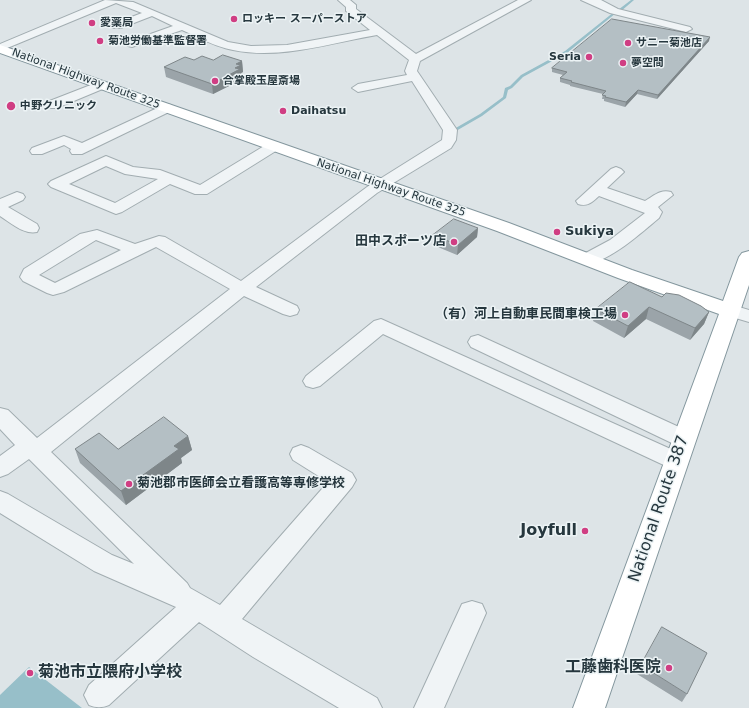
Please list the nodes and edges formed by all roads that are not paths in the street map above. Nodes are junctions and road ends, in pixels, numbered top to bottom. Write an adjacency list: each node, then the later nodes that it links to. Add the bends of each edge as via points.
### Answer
1 (116, 0): 5 (street); 11 (street)
2 (343, 0): 9 (street)
3 (526, 0): 12 (street)
4 (586, 0): 8 (street, via 597,2 614,11)
5 (151, 13): 6 (street); 7 (street)
6 (117, 26)
7 (180, 27): 9 (street, via 232,46 258,49 316,44); 10 (street)
8 (686, 29)
9 (378, 32): 12 (street)
10 (132, 44)
11 (0, 48): 14 (highway, National Highway Route 325)
12 (414, 59): 13 (street, via 411,71)
13 (415, 77): 15 (street); 22 (street, via 450,130 449,140 446,145)
14 (101, 85): 16 (street); 17 (highway, National Highway Route 325)
15 (358, 88)
16 (52, 105)
17 (166, 108): 18 (highway, National Highway Route 325); 19 (street, via 79,150 64,140)
18 (274, 146): 21 (street, via 201,191); 22 (highway, National Highway Route 325)
19 (37, 151)
20 (616, 172): 23 (street)
21 (168, 178): 21 (street, via 155,173 130,171 106,160 56,184 116,209)
22 (380, 184): 33 (highway, National Highway Route 325); 34 (street)
23 (597, 190): 26 (street); 28 (street)
24 (665, 195): 28 (street)
25 (17, 197): 27 (street)
26 (584, 201)
27 (0, 205)
28 (647, 207): 33 (street, via 654,212 653,215 616,244)
29 (0, 209): 30 (street)
30 (31, 228)
31 (135, 250): 31 (street, via 53,289 30,277 30,273 80,242 97,235); 34 (street, via 159,241)
32 (749, 258): 36 (highway)
33 (588, 259): 36 (highway, National Highway Route 325)
34 (243, 288): 35 (street); 40 (street)
35 (290, 310)
36 (739, 313): 41 (highway, National Route 387)
37 (478, 342): 41 (street)
38 (312, 380): 41 (street, via 381,326)
39 (0, 416): 40 (street)
40 (34, 448): 43 (street); 45 (street)
41 (680, 450): 51 (highway, National Route 387)
42 (301, 454): 47 (street, via 344,480)
43 (0, 468)
44 (0, 501): 45 (street, via 103,563)
45 (192, 602): 47 (street); 48 (street)
46 (472, 613): 50 (street)
47 (223, 622): 49 (street)
48 (99, 695)
49 (367, 708)
50 (429, 708)
51 (589, 708)

